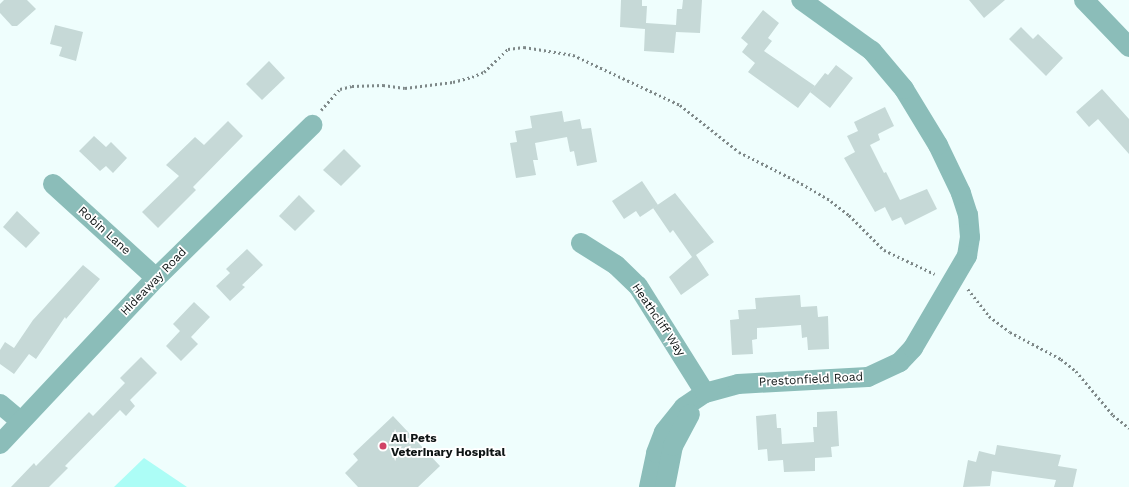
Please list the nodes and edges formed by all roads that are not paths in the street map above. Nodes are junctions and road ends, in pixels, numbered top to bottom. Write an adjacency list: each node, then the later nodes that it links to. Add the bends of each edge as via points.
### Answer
1 (801, 0): 8 (street, Prestonfield Road, via 872,52 891,71 938,145 968,215 970,238 967,256 955,281 913,348 900,362 868,378 738,384)
2 (1084, 0): 3 (street)
3 (1129, 47)
4 (312, 124): 7 (street, Hideaway Road)
5 (53, 184): 7 (street, Robin Lane)
6 (581, 243): 8 (street, Heathcliff Way, via 616,265 638,286)
7 (156, 278): 10 (street, Hideaway Road)
8 (705, 392): 12 (street, Prestonfield Road, via 684,406 664,432 656,452); 13 (street, via 674,446)
9 (0, 404): 10 (street)
10 (20, 421): 11 (street, Hideaway Road)
11 (0, 444)
12 (649, 487)
13 (665, 487)

